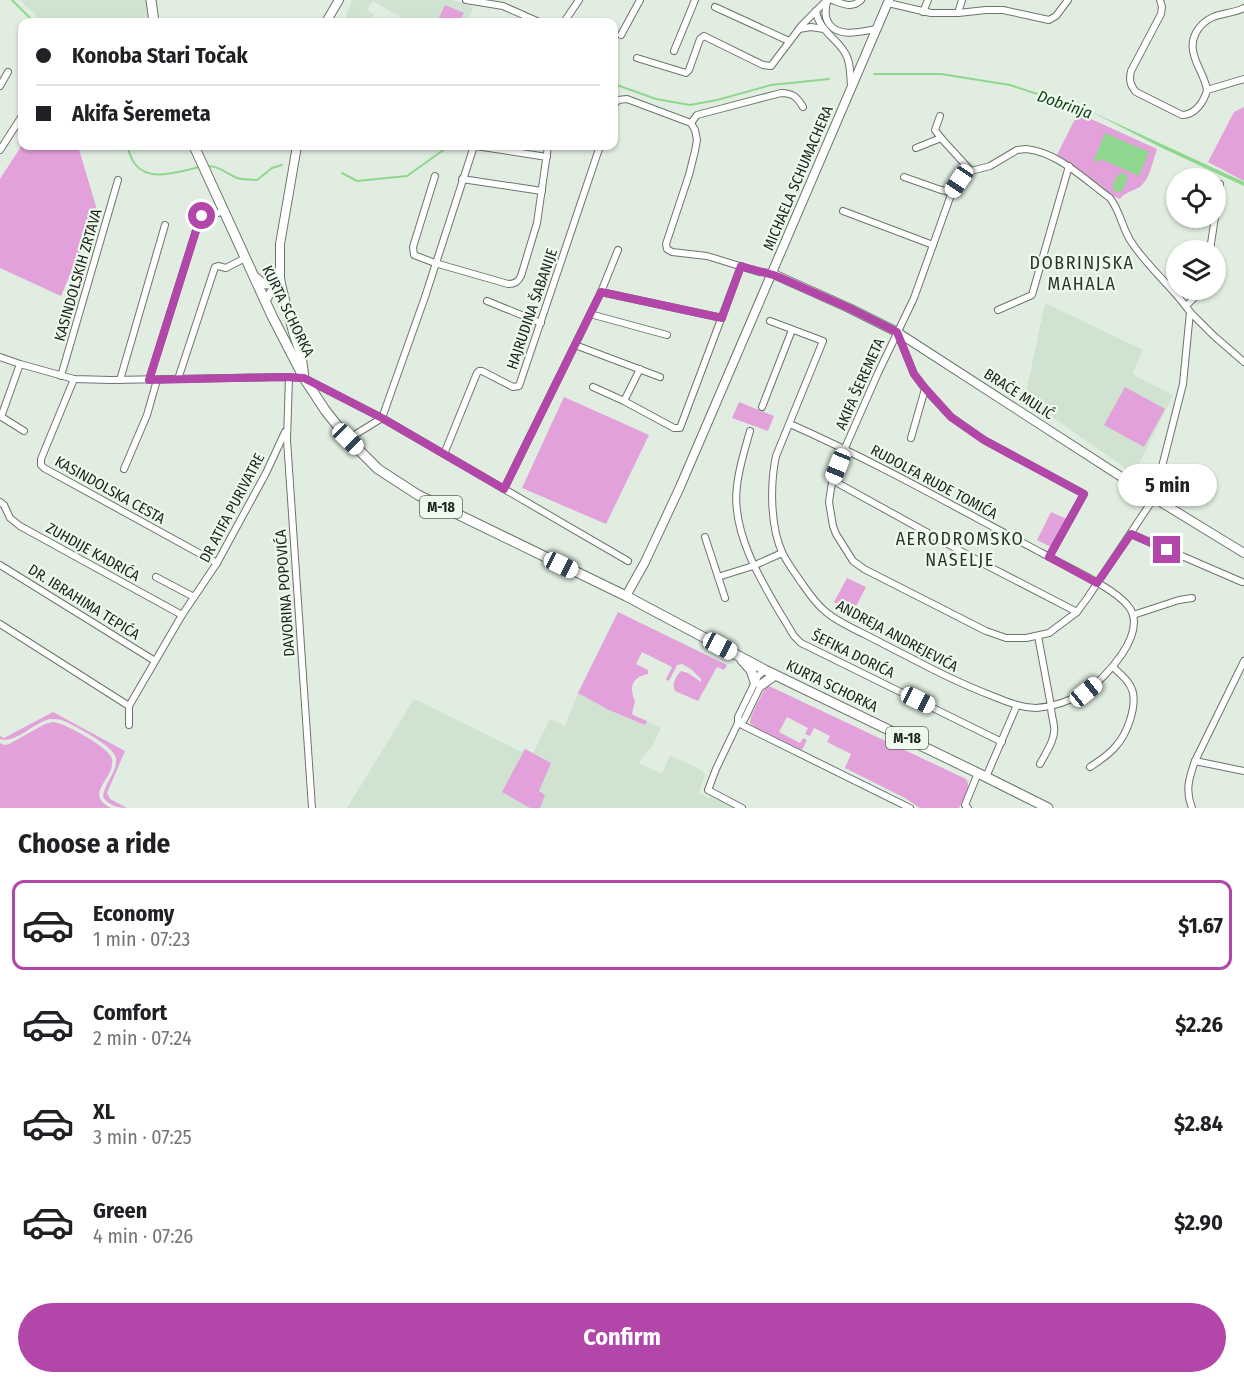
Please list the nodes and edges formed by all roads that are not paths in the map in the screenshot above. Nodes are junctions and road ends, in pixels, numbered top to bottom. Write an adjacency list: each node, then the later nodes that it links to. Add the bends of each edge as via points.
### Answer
1 (151, 0): 19 (main road)
2 (339, 0): 20 (street)
3 (466, 0): 21 (street, via 503,6)
4 (579, 0): 22 (street)
5 (640, 0): 27 (street)
6 (695, 0): 29 (street)
7 (829, 0): 8 (street, via 846,6); 16 (street); 23 (street)
8 (861, 0)
9 (928, 0): 17 (street)
10 (962, 0): 18 (street)
11 (1068, 0): 18 (street, via 1049,20 1003,10)
12 (1160, 0): 35 (street, via 1161,14 1131,71 1131,87 1182,115 1194,112)
13 (889, 2): 17 (street); 26 (main road, MICHAELA SCHUMACHERA)
14 (716, 7): 28 (street)
15 (1244, 8): 35 (street, via 1214,16 1197,29 1193,53)
16 (816, 11): 23 (street); 24 (street); 25 (street)
17 (923, 12): 18 (street)
18 (958, 13)
19 (153, 18)
20 (328, 18)
21 (524, 18)
22 (567, 18)
23 (827, 21): 26 (street, via 844,33)
24 (798, 29): 25 (street); 28 (street)
25 (824, 29): 34 (street, via 848,58)
26 (877, 29): 34 (main road, MICHAELA SCHUMACHERA)
27 (621, 35)
28 (789, 41): 30 (street, via 771,66 704,36 688,72)
29 (674, 51)
30 (637, 58)
31 (8, 72): 33 (street)
32 (1244, 79): 35 (street)
33 (0, 86)
34 (852, 88): 67 (main road, MICHAELA SCHUMACHERA)
35 (1207, 90)
36 (618, 100): 40 (street, via 627,99)
37 (803, 107): 40 (street, via 795,96 781,93 697,115)
38 (940, 116): 41 (street, via 936,130)
39 (18, 122): 43 (street)
40 (691, 123): 66 (street, via 697,140 695,151 666,247 672,252 707,256)
41 (941, 138): 42 (street); 52 (street)
42 (916, 148)
43 (0, 150)
44 (196, 150): 59 (main road, KURTA SCHORKA / M-18)
45 (296, 150): 69 (street, via 280,244)
46 (473, 150): 55 (street)
47 (504, 150): 50 (street)
48 (548, 150): 50 (street)
49 (599, 150): 79 (street, HAJRUDINA ŠABANIJE)
50 (547, 156): 57 (street)
51 (1069, 166): 52 (street, via 1026,149); 74 (street, via 1110,198 1145,261); 75 (street, via 1032,295)
52 (971, 171): 58 (street)
53 (435, 176): 65 (street, via 412,250 416,257)
54 (904, 177): 58 (street)
55 (462, 179): 57 (street); 65 (street)
56 (118, 180): 88 (street, KASINDOLSKIH ZRTAVA)
57 (542, 191): 65 (street, via 537,223 516,283)
58 (952, 192): 62 (street, AKIFA ŠEREMETA)
59 (224, 211): 64 (main road, KURTA SCHORKA / M-18); 95 (street, via 204,215 199,221)
60 (843, 211): 62 (street)
61 (165, 225): 94 (street)
62 (933, 245): 81 (street, AKIFA ŠEREMETA)
63 (618, 250): 70 (street)
64 (246, 258): 68 (main road, KURTA SCHORKA / M-18); 93 (street, via 226,268 215,267)
65 (435, 263): 102 (street)
66 (741, 266): 67 (street); 77 (street)
67 (771, 273): 81 (street, BRAĆE MULIĆ); 129 (main road, MICHAELA SCHUMACHERA, via 680,487)
68 (256, 278): 69 (main road, via 269,285); 72 (main road, KURTA SCHORKA / M-18)
69 (280, 280): 72 (street); 91 (street)
70 (601, 292): 76 (street); 77 (street)
71 (1193, 300): 74 (street)
72 (265, 301): 91 (main road, KURTA SCHORKA / M-18)
73 (487, 301): 79 (street)
74 (1188, 309): 85 (street); 114 (street, AKIFA ŠEREMETA, via 1183,384)
75 (998, 310)
76 (590, 314): 82 (street); 83 (street)
77 (722, 318): 99 (street, via 680,428)
78 (770, 321): 80 (street, ANDREJA ANDREJEVIĆA)
79 (541, 323): 110 (street, HAJRUDINA ŠABANIJE, via 518,387 482,371 477,373)
80 (792, 330): 100 (street); 103 (street, ANDREJA ANDREJEVIĆA, via 823,341)
81 (897, 332): 98 (street, via 914,374); 109 (street, AKIFA ŠEREMETA); 114 (street, BRAĆE MULIĆ)
82 (667, 335)
83 (575, 345): 87 (street); 113 (street)
84 (0, 357): 86 (street)
85 (1244, 362)
86 (20, 364): 88 (street); 101 (street)
87 (640, 369): 90 (street); 99 (street)
88 (61, 376): 92 (street)
89 (289, 377): 91 (street); 93 (street); 104 (street, DAVORINA POPOVIĆA)
90 (660, 377)
91 (304, 378): 102 (street); 108 (main road, KURTA SCHORKA / M-18)
92 (74, 379): 94 (street); 122 (street, KASINDOLSKA CESTA, via 41,465)
93 (178, 379): 96 (street)
94 (120, 380): 95 (street)
95 (149, 380): 96 (street)
96 (157, 380): 111 (street)
97 (593, 387): 99 (street)
98 (925, 388): 107 (street); 120 (street, via 963,426 1084,494)
99 (624, 401)
100 (762, 407)
101 (0, 416): 105 (street)
102 (382, 418): 108 (street); 110 (street)
103 (790, 424): 109 (street, RUDOLFA RUDE TOMIĆA); 118 (street, ANDREJA ANDREJEVIĆA, via 772,473 774,523)
104 (287, 429): 122 (street, DR ATIFA PURIVATRE); 156 (street, DAVORINA POPOVIĆA)
105 (24, 431)
106 (750, 431): 124 (street, ŠEFIKA DORIĆA, via 737,498 743,537)
107 (911, 438)
108 (348, 439): 129 (main road, KURTA SCHORKA / M-18, via 378,469 418,495)
109 (845, 448): 112 (street, AKIFA ŠEREMETA); 120 (street, RUDOLFA RUDE TOMIĆA)
110 (444, 454): 113 (street)
111 (124, 469)
112 (832, 481): 133 (street); 137 (street, AKIFA ŠEREMETA, via 829,502 833,526 853,561 986,631 1006,638)
113 (504, 489): 121 (street)
114 (1154, 498): 116 (street, AKIFA ŠEREMETA); 119 (street, BRAĆE MULIĆ)
115 (0, 502): 134 (street, ZUHDIJE KADRIĆA, via 20,526)
116 (1131, 534): 127 (street); 128 (street, AKIFA ŠEREMETA)
117 (705, 537): 126 (street)
118 (782, 553): 124 (street); 145 (street, ANDREJA ANDREJEVIĆA, via 826,613 962,684)
119 (1244, 553)
120 (1049, 557): 128 (street, RUDOLFA RUDE TOMIĆA)
121 (628, 561)
122 (217, 563): 130 (street, DR ATIFA PURIVATRE)
123 (0, 565): 139 (street, DR. IBRAHIMA TEPIĆA)
124 (753, 566): 126 (street); 150 (street, ŠEFIKA DORIĆA, via 801,643)
125 (156, 577): 130 (street)
126 (718, 577): 131 (street)
127 (1242, 582)
128 (1097, 583): 133 (street, AKIFA ŠEREMETA); 135 (street, via 1123,600)
129 (626, 596): 138 (main road, KURTA SCHORKA / M-18)
130 (194, 597): 134 (street, DR ATIFA PURIVATRE)
131 (725, 598)
132 (1192, 598): 135 (street)
133 (1077, 612): 137 (street, AKIFA ŠEREMETA, via 1049,633)
134 (182, 615): 139 (street, DR ATIFA PURIVATRE)
135 (1133, 615): 141 (street, ANDREJA ANDREJEVIĆA, via 1132,635)
136 (0, 624): 146 (street)
137 (1038, 636): 147 (street)
138 (738, 656): 142 (main road, KURTA SCHORKA / M-18); 144 (main road)
139 (155, 661): 146 (street, DR ATIFA PURIVATRE)
140 (1244, 662): 151 (street)
141 (1113, 667): 147 (street, ANDREJA ANDREJEVIĆA, via 1086,692); 153 (street, via 1128,682 1133,704 1118,745)
142 (765, 670): 143 (main road, KURTA SCHORKA / M-18); 144 (street)
143 (775, 675): 144 (main road); 155 (main road, KURTA SCHORKA / M-18)
144 (758, 684): 148 (street, via 744,720)
145 (1017, 705): 147 (street, ANDREJA ANDREJEVIĆA); 150 (street)
146 (129, 706): 149 (street)
147 (1050, 706): 152 (street, via 1054,733)
148 (738, 723): 157 (street, via 708,790); 158 (street)
149 (129, 725)
150 (1002, 742): 155 (street)
151 (1195, 761): 154 (street); 161 (street, via 1188,789)
152 (1040, 764)
153 (1090, 767)
154 (1244, 771)
155 (982, 775): 159 (street, via 965,805); 160 (main road, KURTA SCHORKA / M-18)
156 (312, 808)
157 (742, 808)
158 (910, 808)
159 (968, 808)
160 (1048, 808)
161 (1192, 808)

